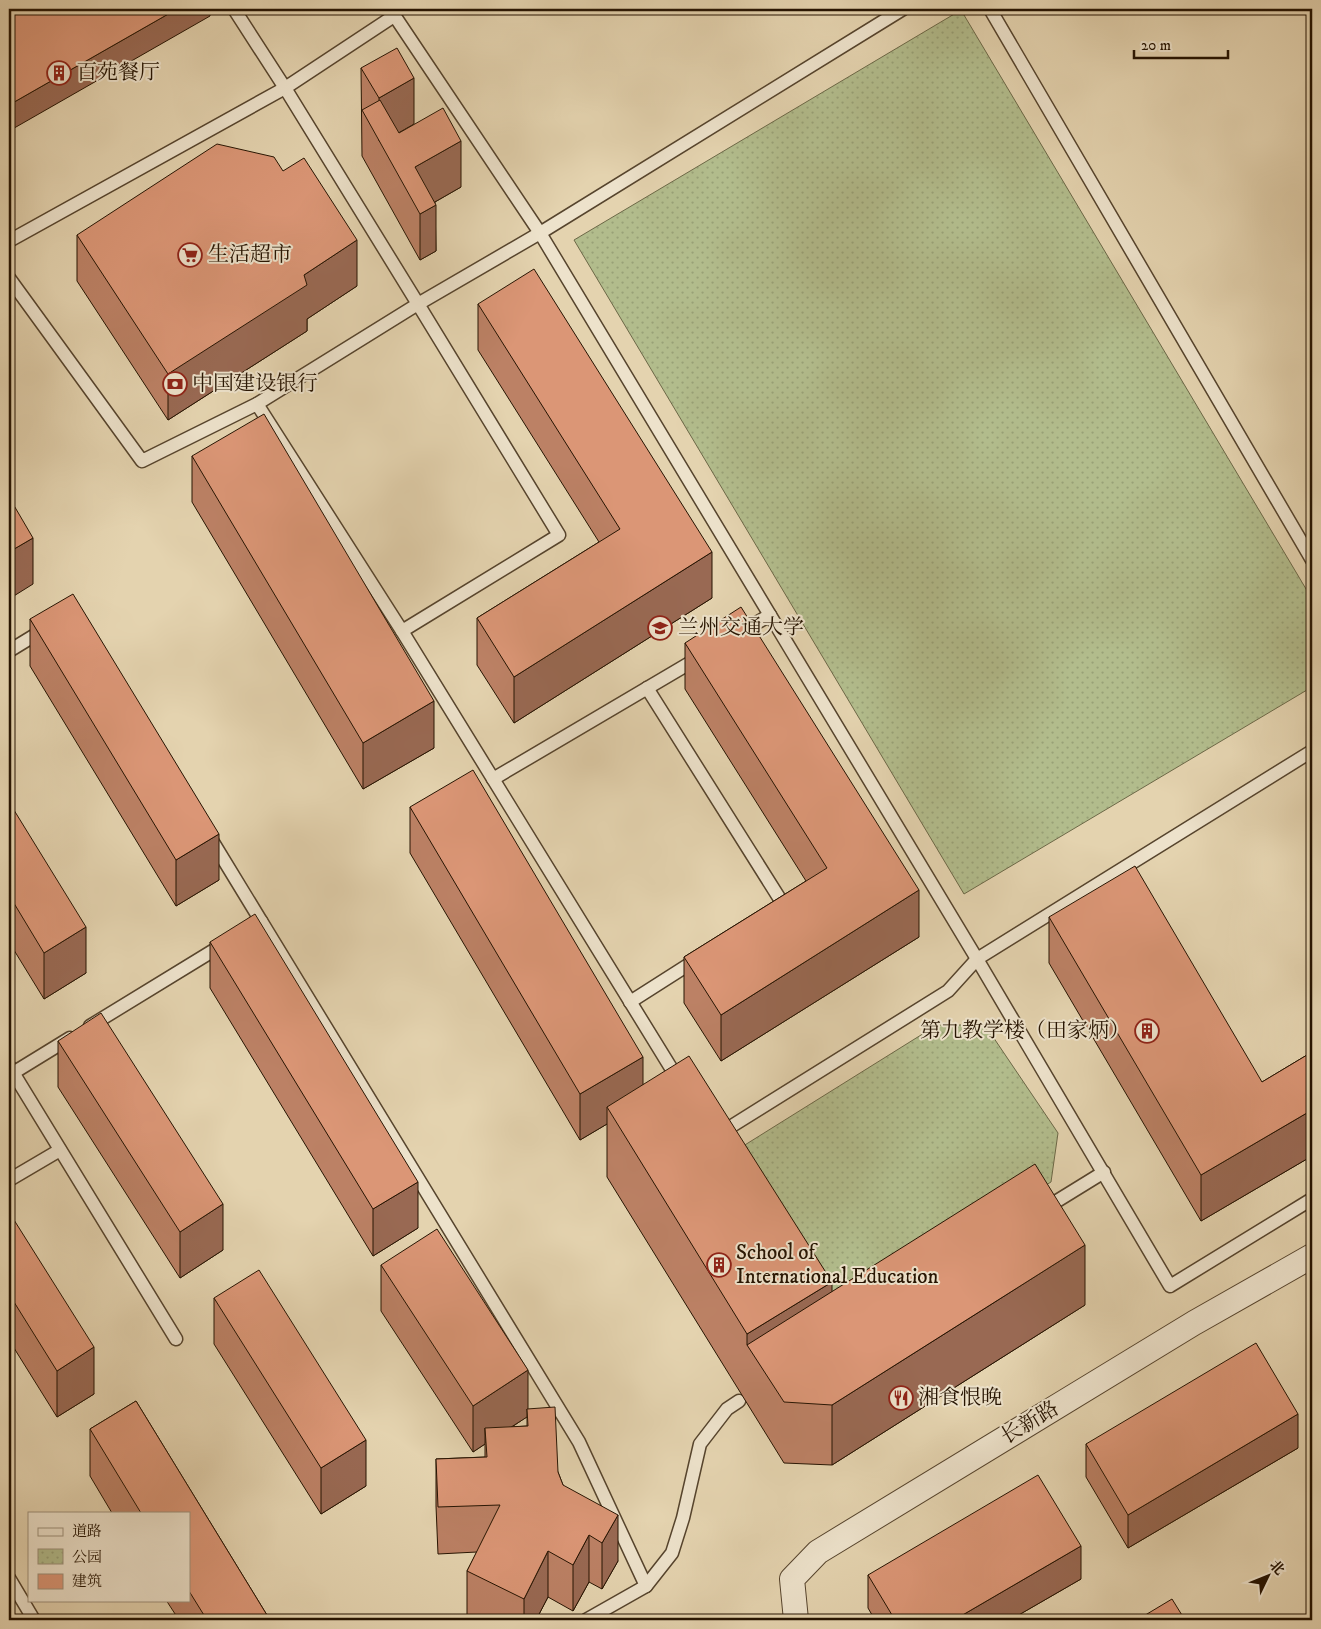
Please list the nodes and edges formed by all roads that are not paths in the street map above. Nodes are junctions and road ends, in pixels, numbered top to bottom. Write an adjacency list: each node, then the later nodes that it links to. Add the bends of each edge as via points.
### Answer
1 (234, 9): 5 (lane)
2 (903, 9): 6 (lane)
3 (990, 9): 11 (lane)
4 (392, 12): 5 (lane); 6 (lane)
5 (285, 88): 7 (lane); 9 (lane)
6 (540, 233): 9 (lane); 12 (lane)
7 (9, 241)
8 (9, 278): 10 (lane, via 142,461)
9 (418, 304): 10 (lane); 14 (lane, via 559,535)
10 (257, 404): 14 (lane)
11 (1312, 560)
12 (770, 615): 15 (lane); 25 (lane)
13 (55, 623): 17 (lane)
14 (402, 631): 20 (lane)
15 (729, 640)
16 (713, 649): 18 (lane)
17 (9, 651)
18 (647, 688): 20 (lane); 22 (lane, via 783,904)
19 (1312, 751): 25 (lane)
20 (493, 779): 26 (lane)
21 (205, 830): 23 (lane)
22 (767, 914)
23 (261, 921): 27 (lane); 39 (lane, via 579,1442)
24 (710, 950): 26 (lane)
25 (977, 959): 29 (lane, via 948,991); 31 (lane)
26 (630, 1002): 28 (lane)
27 (11, 1069): 30 (lane)
28 (687, 1095)
29 (713, 1138)
30 (60, 1150): 32 (lane); 36 (lane)
31 (1104, 1172): 33 (lane, via 1170,1286); 34 (lane)
32 (9, 1180)
33 (1312, 1199)
34 (1037, 1214)
35 (1312, 1256): 42 (street, 长新路, via 1186,1328 818,1552 792,1579)
36 (176, 1339)
37 (739, 1400): 39 (lane, via 727,1408 700,1444 684,1518 672,1553)
38 (9, 1578): 40 (lane)
39 (646, 1586): 41 (lane)
40 (34, 1620)
41 (586, 1620)
42 (796, 1620)

